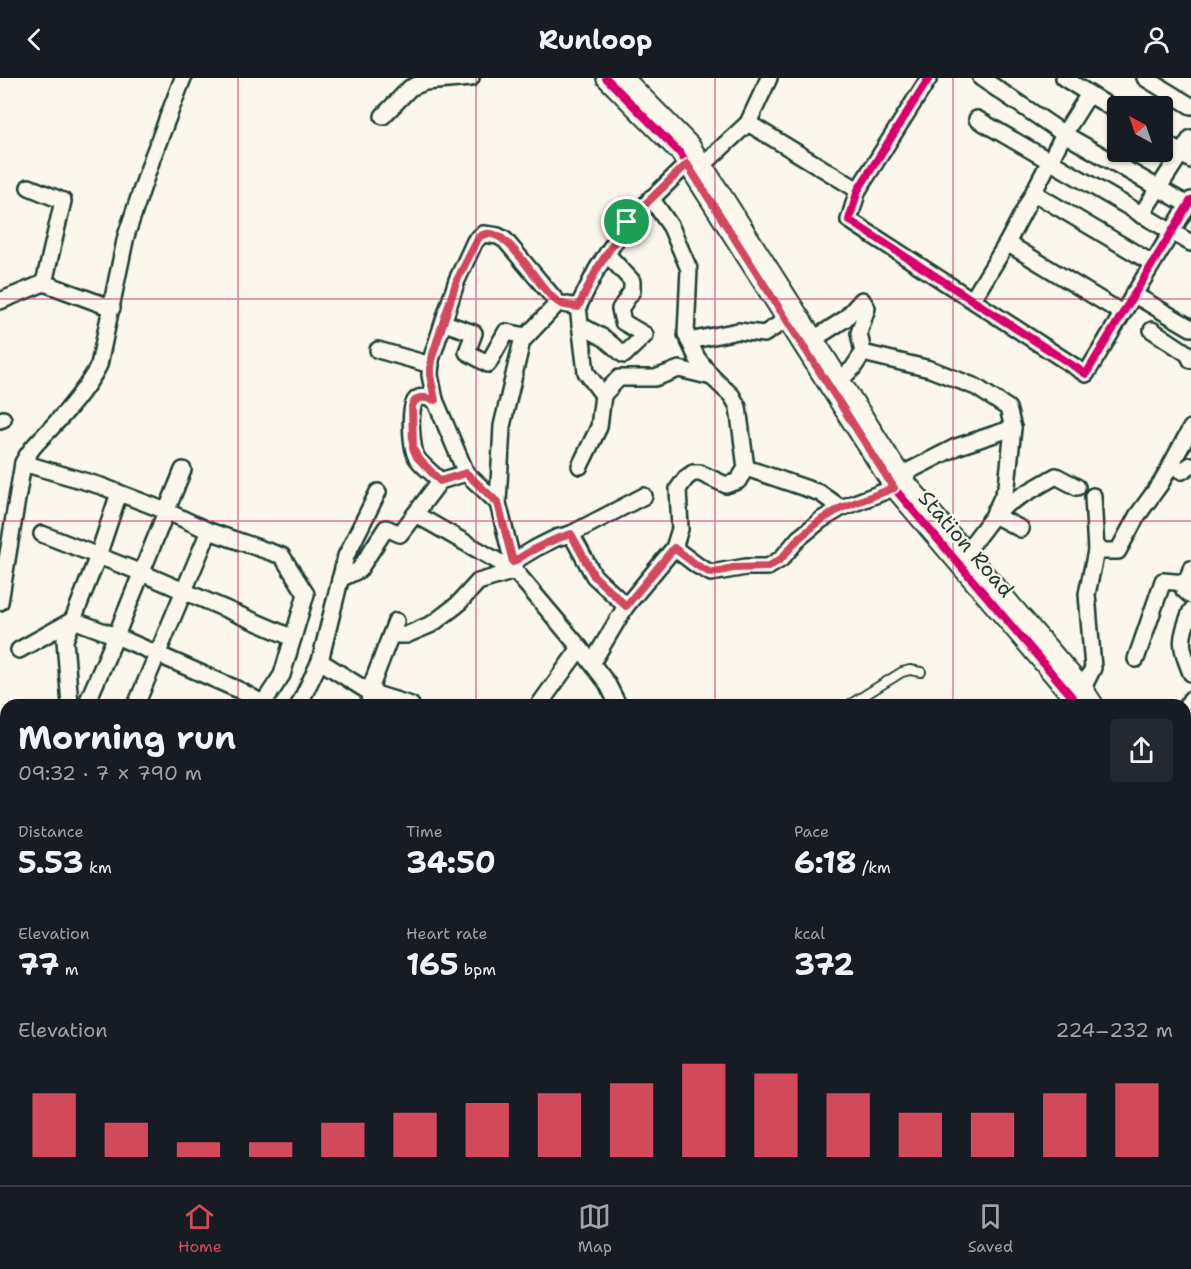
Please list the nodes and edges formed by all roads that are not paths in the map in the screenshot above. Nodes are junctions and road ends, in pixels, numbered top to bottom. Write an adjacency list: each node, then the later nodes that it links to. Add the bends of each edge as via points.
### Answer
1 (183, 78): 40 (street, via 126,236)
2 (471, 78): 13 (street, via 425,82 410,88)
3 (606, 78): 21 (street, Station Road)
4 (624, 78): 21 (street, Station Road, via 690,145)
5 (769, 78): 15 (street)
6 (929, 78): 24 (street)
7 (981, 78): 16 (street)
8 (1064, 78): 10 (street)
9 (1145, 78): 12 (street)
10 (1089, 94): 11 (street); 16 (street)
11 (1107, 105)
12 (1191, 106)
13 (383, 116)
14 (977, 119): 20 (street)
15 (748, 123): 21 (street); 24 (street)
16 (1064, 134): 20 (street); 23 (street)
17 (1191, 138): 19 (street)
18 (1173, 148): 19 (street)
19 (1186, 156): 23 (street)
20 (1050, 163): 25 (street); 28 (street)
21 (695, 164): 26 (street); 42 (street, Station Road); 48 (street, Station Road)
22 (29, 187): 34 (street, via 63,201)
23 (1158, 188): 27 (street); 28 (street)
24 (858, 190): 36 (street, via 849,220)
25 (1035, 193): 30 (street); 33 (street)
26 (651, 198): 32 (street, via 627,222); 49 (street, via 671,227 689,269)
27 (1190, 202): 29 (street)
28 (1141, 215): 29 (street)
29 (1171, 232): 31 (street); 33 (street)
30 (1007, 243): 36 (street); 41 (street)
31 (1191, 243)
32 (607, 254): 39 (street); 44 (street, via 632,281 632,291 620,309 623,322 645,335 624,355)
33 (1152, 263): 35 (street)
34 (44, 283): 37 (street); 40 (street)
35 (1132, 294): 41 (street); 45 (street)
36 (973, 299): 41 (street, via 1086,374)
37 (0, 301)
38 (558, 303): 39 (street); 43 (street, via 505,240 483,234 457,280); 47 (street)
39 (578, 307): 44 (street)
40 (112, 308): 60 (street, via 99,365 89,384 29,449)
41 (1122, 313)
42 (786, 320): 49 (street, via 764,334 738,331); 68 (street, Station Road)
43 (444, 323): 47 (street, via 474,333 467,352 488,364 506,332); 53 (street)
44 (580, 325): 56 (street, via 586,372)
45 (1191, 328)
46 (1152, 330): 52 (street)
47 (526, 336): 74 (street, via 502,426)
48 (814, 339): 51 (street, via 845,319 862,300 867,308 858,333); 55 (street, Station Road)
49 (689, 341): 54 (street)
50 (378, 350): 53 (street)
51 (863, 353): 55 (street); 58 (street, via 930,369 976,387 1008,408)
52 (1191, 360)
53 (430, 364): 57 (street)
54 (712, 377): 56 (street, via 679,369 655,378 619,378); 64 (street, via 738,407)
55 (840, 380): 68 (street, Station Road)
56 (603, 394): 63 (street, via 599,427)
57 (435, 400): 66 (street); 67 (street, via 415,400 411,428 417,457)
58 (1014, 428): 68 (street, via 956,447); 77 (street, via 1007,486)
59 (1191, 428): 61 (street)
60 (23, 463): 71 (street); 92 (street)
61 (1172, 464): 62 (street, via 1182,471); 84 (street, via 1118,551)
62 (1191, 465)
63 (580, 466)
64 (746, 468): 75 (street, via 820,493); 83 (street, via 731,485 700,472 686,478 678,489 680,529)
65 (183, 470): 76 (street)
66 (466, 473): 67 (street); 74 (street)
67 (440, 481): 78 (street)
68 (897, 482): 75 (street); 85 (street, Station Road); 106 (street, Station Road)
69 (1077, 487): 77 (street, via 1056,476)
70 (378, 492): 89 (street, via 346,556)
71 (119, 493): 76 (street); 86 (street)
72 (644, 496): 82 (street)
73 (1092, 496): 84 (street)
74 (498, 503): 87 (street)
75 (841, 508): 83 (street, via 812,527 768,567 711,573)
76 (166, 511): 80 (street); 88 (street)
77 (994, 513): 79 (street); 85 (street)
78 (415, 514): 87 (street); 89 (street, via 400,534 386,528 359,570)
79 (1021, 529)
80 (209, 531): 91 (street); 97 (street, via 282,556 306,594)
81 (42, 534): 86 (street)
82 (571, 534): 87 (street, via 536,548); 93 (street, via 594,576)
83 (674, 548): 93 (street)
84 (1096, 551): 106 (street, via 1087,594 1093,668)
85 (966, 552): 106 (street, Station Road)
86 (98, 556): 88 (street); 95 (street)
87 (514, 567): 98 (street); 113 (street, via 478,582 432,624 406,635 394,628)
88 (142, 573): 91 (street); 96 (street)
89 (340, 579): 102 (street)
90 (1189, 583): 101 (street, via 1162,581)
91 (184, 592): 97 (street); 100 (street)
92 (0, 602)
93 (626, 606): 103 (street)
94 (1191, 611): 105 (street, via 1181,646)
95 (73, 620): 96 (street); 99 (street); 107 (street, via 65,640)
96 (116, 636): 100 (street); 108 (street)
97 (293, 638): 111 (street, via 282,675)
98 (580, 648): 103 (street); 114 (street)
99 (19, 650)
100 (158, 654): 109 (street); 110 (street)
101 (1136, 659)
102 (320, 661): 112 (street); 113 (street)
103 (591, 663): 115 (street)
104 (921, 672): 116 (lane, via 902,672)
105 (1191, 673)
106 (1081, 696)
107 (70, 699)
108 (89, 699)
109 (139, 699)
110 (254, 699)
111 (266, 699)
112 (302, 699)
113 (369, 699)
114 (543, 699)
115 (615, 699)
116 (859, 699)

